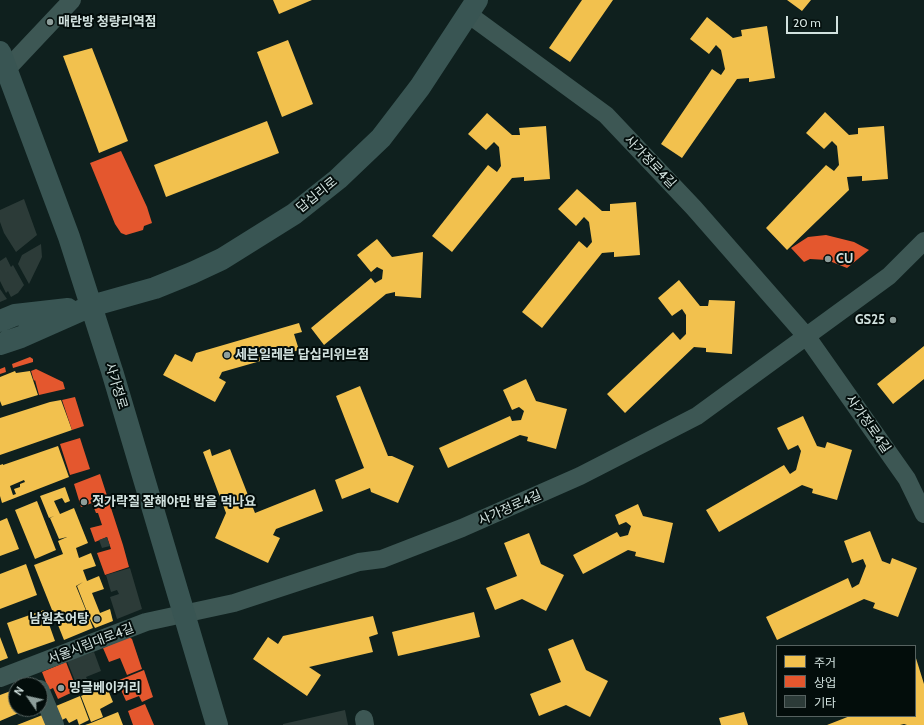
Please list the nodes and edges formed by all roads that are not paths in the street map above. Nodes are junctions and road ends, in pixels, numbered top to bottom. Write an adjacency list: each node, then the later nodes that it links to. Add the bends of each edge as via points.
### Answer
1 (72, 0): 3 (street)
2 (473, 7): 5 (main road, 답십리로, via 420,87 381,138 314,199 272,229 192,274 155,288); 7 (street, 사가정로4길, via 606,116 694,208)
3 (4, 61): 5 (main road, 사가정로, via 69,237)
4 (924, 241): 7 (street, 사가정로4길, via 889,276)
5 (91, 306): 6 (main road, 답십리로, via 15,315); 8 (main road, 답십리로); 10 (main road, 사가정로)
6 (0, 321)
7 (807, 337): 9 (street, 사가정로4길, via 907,479); 10 (street, 사가정로4길, via 697,416 515,506 382,558 358,562 234,603)
8 (0, 344)
9 (924, 514)
10 (184, 614): 11 (street, 서울시립대로4길, via 146,622); 16 (main road, 사가정로)
11 (31, 667): 12 (street); 13 (street, 서울시립대로4길)
12 (35, 677)
13 (0, 678)
14 (48, 708): 15 (street)
15 (55, 725)
16 (217, 725)

